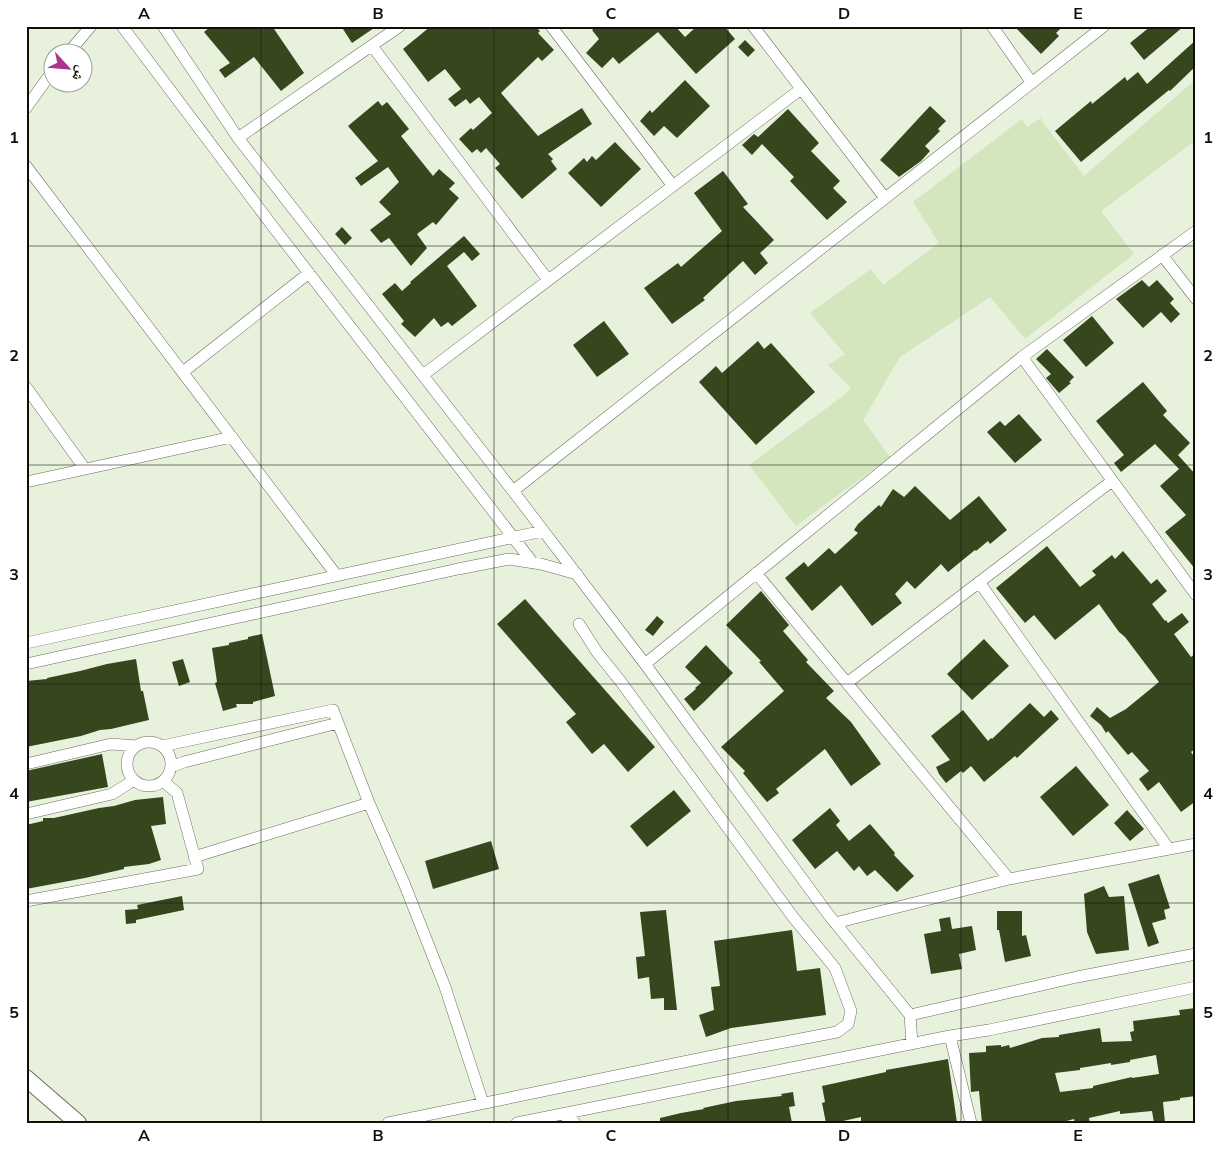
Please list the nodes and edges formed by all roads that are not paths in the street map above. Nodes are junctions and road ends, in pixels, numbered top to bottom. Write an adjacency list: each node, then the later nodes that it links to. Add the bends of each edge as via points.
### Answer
1 (91, 26): 9 (street)
2 (122, 26): 21 (street)
3 (163, 26): 15 (street)
4 (400, 26): 10 (street)
5 (551, 26): 17 (street)
6 (753, 26): 13 (street)
7 (992, 26): 11 (street)
8 (1104, 26): 11 (street)
9 (77, 42)
10 (372, 46): 15 (street); 22 (street)
11 (1032, 83): 18 (street)
12 (42, 86): 14 (street)
13 (801, 89): 17 (street); 18 (street)
14 (26, 108)
15 (238, 138): 26 (street)
16 (26, 166): 25 (street)
17 (673, 186): 22 (street)
18 (885, 198): 32 (street)
19 (1196, 231): 20 (street)
20 (1162, 255): 23 (street); 24 (street)
21 (309, 273): 25 (street); 34 (street)
22 (548, 280): 26 (street)
23 (1196, 299)
24 (1022, 357): 30 (street); 36 (street)
25 (183, 372): 28 (street)
26 (423, 375): 32 (street)
27 (26, 387): 29 (street)
28 (232, 437): 29 (street); 38 (street)
29 (85, 469): 31 (street)
30 (1112, 481): 39 (street); 40 (street)
31 (26, 482)
32 (513, 491): 33 (street)
33 (543, 531): 34 (street); 37 (street)
34 (514, 538): 35 (street); 38 (street)
35 (533, 563): 37 (street); 44 (street, via 509,559 458,569)
36 (756, 573): 45 (street); 46 (street)
37 (576, 574): 45 (street)
38 (337, 576): 43 (street)
39 (980, 582): 46 (street); 57 (street)
40 (1192, 582): 41 (street)
41 (1196, 595)
42 (578, 624): 68 (street, via 835,968 851,1010 848,1024 836,1032)
43 (26, 643)
44 (26, 664)
45 (645, 664): 61 (street)
46 (846, 683): 59 (street)
47 (338, 723): 49 (street, via 333,710); 51 (street); 54 (street)
48 (136, 746): 49 (street, via 149,742); 50 (street, via 111,744); 52 (street, via 127,763)
49 (162, 746): 51 (street, via 170,755)
50 (26, 764)
51 (171, 767): 53 (street)
52 (134, 780): 53 (street, via 145,786); 55 (street, via 112,794)
53 (163, 781): 58 (street, via 177,793)
54 (369, 804): 58 (street); 68 (street, via 445,987)
55 (26, 814)
56 (1196, 844): 57 (street)
57 (1169, 849): 59 (street)
58 (194, 857): 60 (street, via 198,869)
59 (1009, 879): 61 (street)
60 (26, 901)
61 (835, 923): 64 (street)
62 (1196, 954): 64 (street)
63 (1196, 987): 65 (street)
64 (910, 1015): 66 (street)
65 (950, 1036): 66 (street); 74 (street)
66 (912, 1044): 69 (street)
67 (26, 1078): 70 (main road)
68 (483, 1103): 71 (street)
69 (562, 1114): 72 (street); 73 (street)
70 (78, 1123)
71 (388, 1123)
72 (517, 1123)
73 (575, 1123)
74 (971, 1123)

